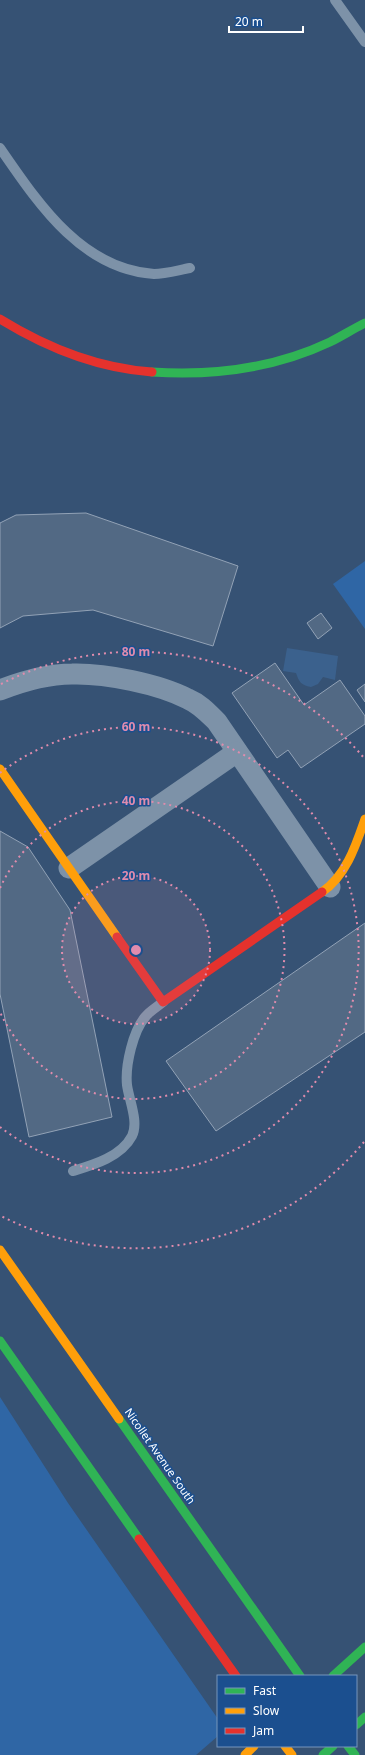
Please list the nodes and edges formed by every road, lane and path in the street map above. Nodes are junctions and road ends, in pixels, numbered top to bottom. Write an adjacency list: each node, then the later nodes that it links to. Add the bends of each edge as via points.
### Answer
1 (335, 0): 2 (lane)
2 (365, 42)
3 (0, 148): 4 (lane, via 61,229 90,251 121,268 155,274)
4 (190, 268)
5 (0, 319): 6 (main road, via 60,352 130,370 189,375 254,368 315,348 348,334)
6 (365, 323)
7 (0, 690): 8 (street, via 41,677 72,674 145,684 189,699 205,710 217,722)
8 (237, 752): 11 (street); 12 (street)
9 (0, 769): 11 (main road)
10 (365, 820): 12 (main road, via 356,847)
11 (69, 868): 13 (main road)
12 (330, 887): 13 (main road)
13 (163, 1002): 14 (lane, via 146,1016 134,1038 127,1084 134,1119 132,1136 121,1149 99,1163)
14 (73, 1171)
15 (0, 1250): 19 (main road, Nicollet Avenue South)
16 (0, 1340): 18 (main road)
17 (365, 1647): 20 (main road)
18 (235, 1675)
19 (299, 1675)
20 (334, 1675)
21 (365, 1717): 22 (main road)
22 (357, 1724)
23 (253, 1747): 27 (main road)
24 (286, 1747): 28 (main road)
25 (332, 1747): 29 (main road)
26 (349, 1747): 30 (main road)
27 (244, 1755)
28 (292, 1755)
29 (323, 1755)
30 (355, 1755)

